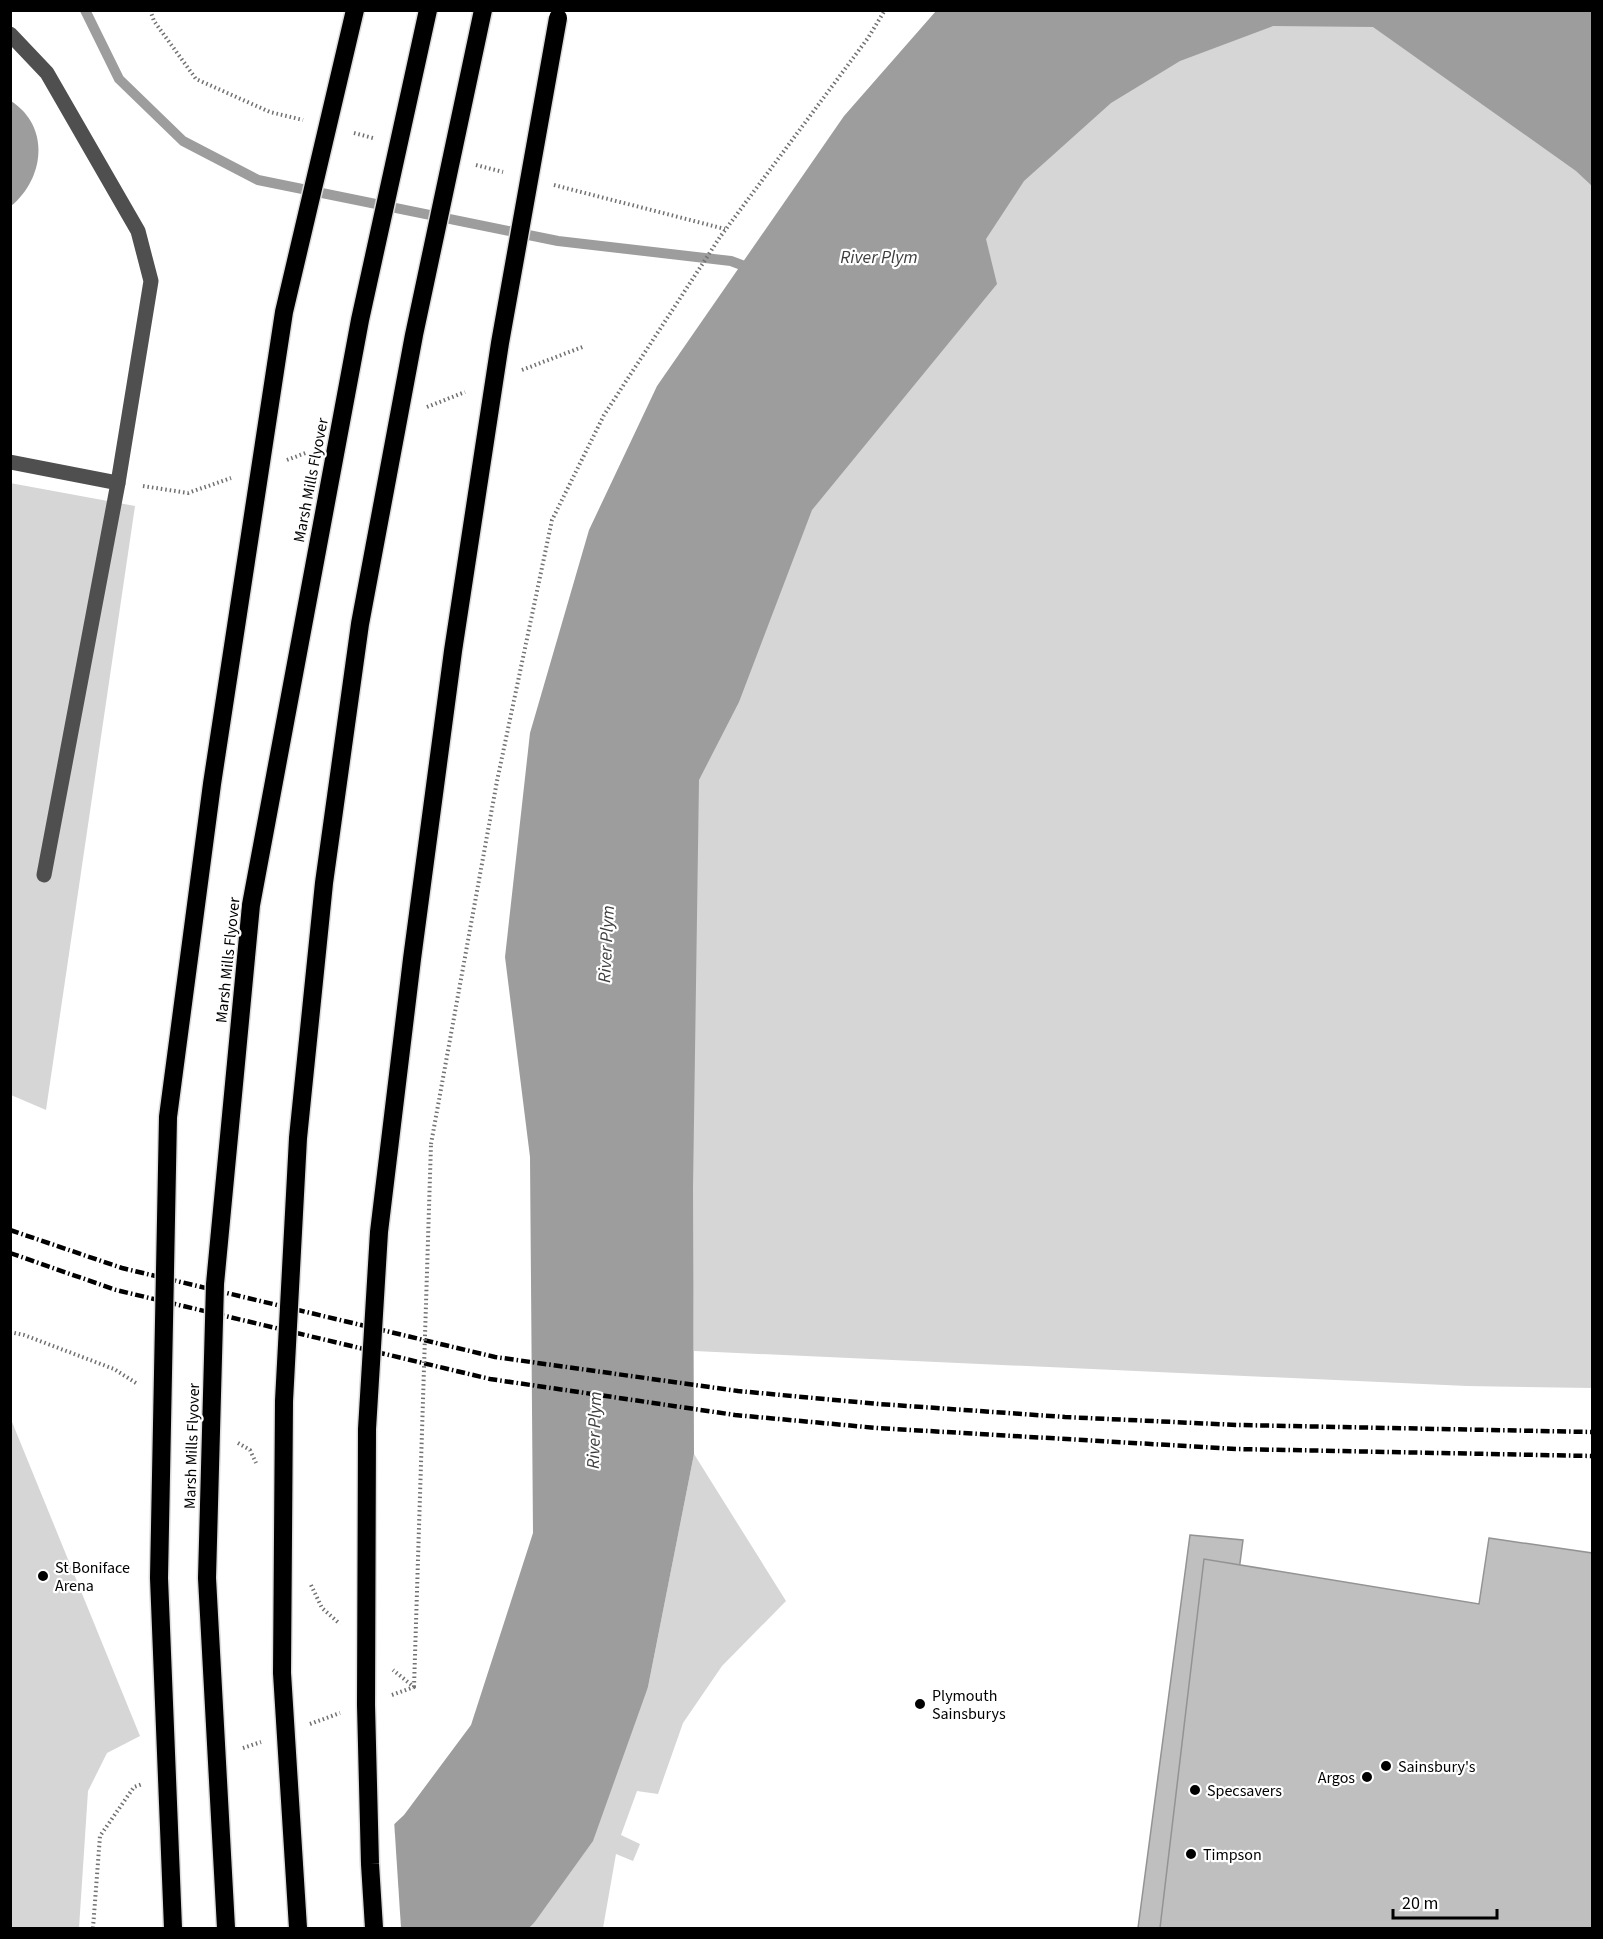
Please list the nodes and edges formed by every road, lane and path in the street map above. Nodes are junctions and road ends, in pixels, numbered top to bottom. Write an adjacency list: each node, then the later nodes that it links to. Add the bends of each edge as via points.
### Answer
1 (355, 10): 11 (highway, bridge, via 284,312 212,784 168,1117 159,1578)
2 (428, 10): 12 (highway, Marsh Mills Flyover, bridge, via 360,320 251,905 216,1284 207,1578)
3 (483, 10): 13 (highway, bridge, via 414,335 360,624 324,883 299,1126 285,1401 282,1661)
4 (885, 10): 10 (path, bridge, via 692,279 604,415 552,520 497,781 430,1144)
5 (558, 18): 14 (highway, bridge, via 500,344 453,651 380,1232 367,1430 366,1706)
6 (10, 34): 8 (lane, via 47,73 138,231 151,281)
7 (10, 462): 8 (lane)
8 (118, 483): 9 (lane)
9 (44, 875)
10 (414, 1687)
11 (173, 1929)
12 (226, 1929)
13 (298, 1929)
14 (374, 1929)

